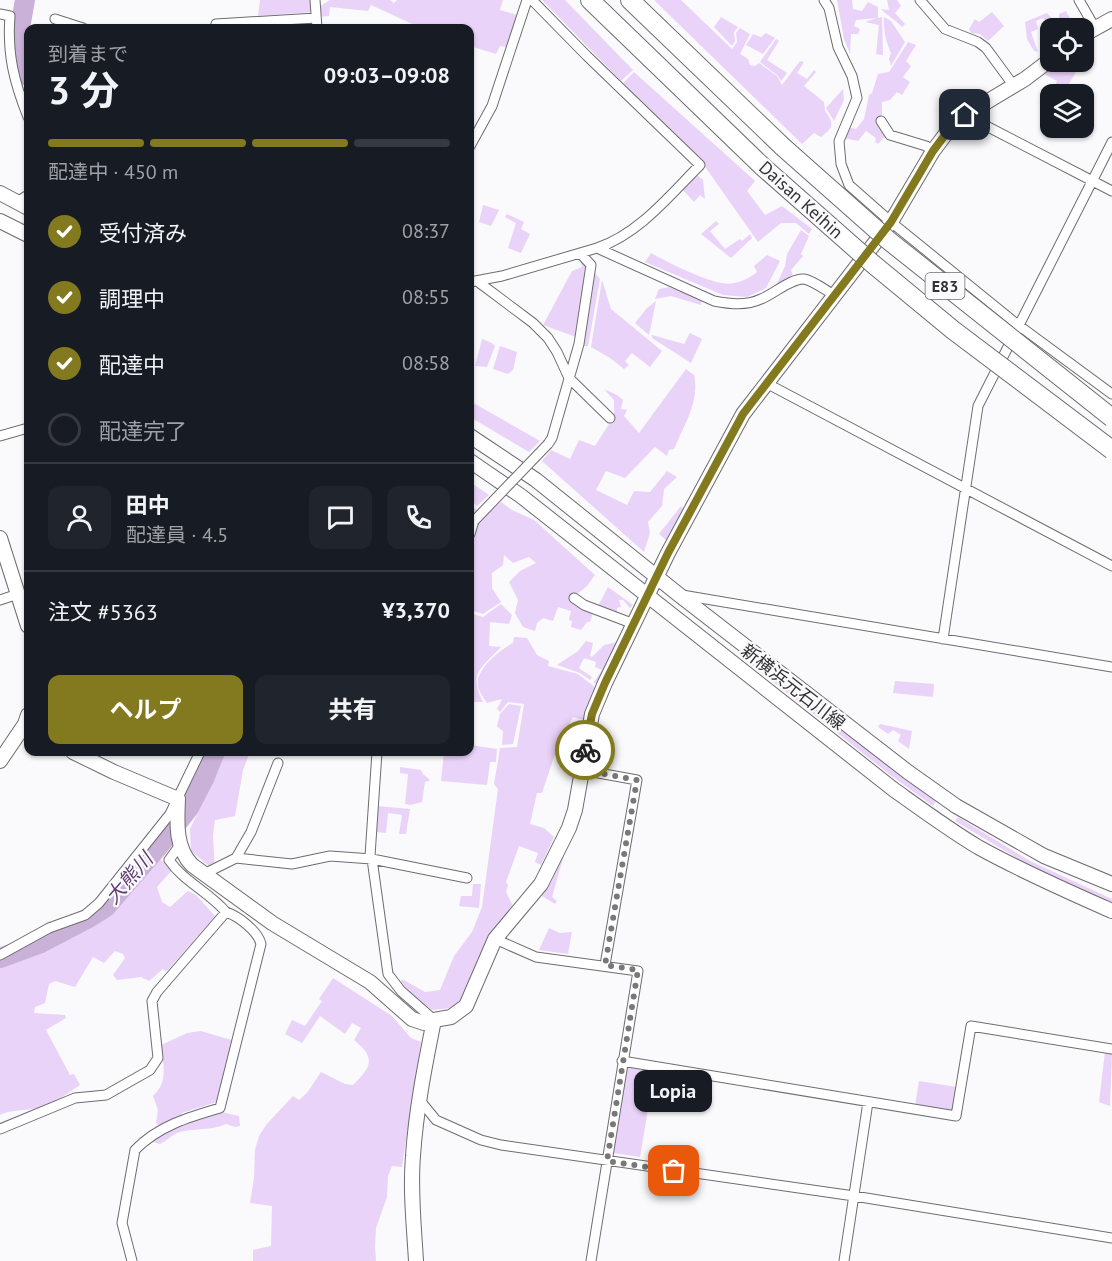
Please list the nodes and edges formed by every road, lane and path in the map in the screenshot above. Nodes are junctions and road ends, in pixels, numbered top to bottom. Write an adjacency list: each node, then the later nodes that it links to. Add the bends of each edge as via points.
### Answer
1 (526, 0): 23 (street, via 492,106)
2 (532, 0): 33 (street, via 700,165 638,224 614,242)
3 (590, 0): 39 (highway, Daisan Keihin / E83, bridge, via 764,167)
4 (630, 0): 44 (highway, Daisan Keihin / E83, bridge, via 783,147 888,240)
5 (824, 0): 31 (street, via 857,98 839,141 841,164 849,185)
6 (920, 0): 19 (street, via 945,29 986,48)
7 (1079, 0): 11 (street)
8 (318, 2): 10 (street)
9 (0, 14): 20 (street, via 10,16 8,42)
10 (316, 18): 15 (street); 16 (street)
11 (1085, 18)
12 (56, 19): 14 (street)
13 (1112, 19): 17 (street)
14 (71, 24)
15 (216, 24)
16 (317, 24)
17 (1094, 29)
18 (1040, 67): 19 (street)
19 (1014, 86): 21 (street)
20 (24, 106)
21 (965, 115): 25 (street); 26 (street)
22 (881, 121): 25 (street, via 890,135)
23 (474, 139)
24 (1112, 142): 26 (street)
25 (933, 151): 31 (street)
26 (1092, 180): 27 (street); 38 (street)
27 (1112, 191)
28 (0, 193): 29 (street)
29 (24, 202)
30 (0, 221): 32 (street)
31 (891, 222): 37 (street); 38 (street)
32 (24, 233)
33 (597, 248): 34 (street); 37 (street, via 730,304 759,300 807,279)
34 (580, 253): 35 (street); 40 (street, via 591,265 579,344)
35 (474, 281)
36 (474, 282): 40 (street, via 522,314 548,339)
37 (834, 295): 41 (street)
38 (1018, 326): 42 (street); 51 (street, via 978,406)
39 (953, 330): 48 (highway, Daisan Keihin / E83, bridge); 49 (highway, bridge)
40 (569, 378): 43 (street); 52 (street, bridge, via 552,438)
41 (766, 383): 51 (street); 55 (street, via 743,414)
42 (1112, 394)
43 (610, 418)
44 (1112, 418)
45 (24, 429): 46 (street)
46 (0, 436)
47 (474, 439): 55 (street, 新横浜元石川線, via 536,480)
48 (1112, 450)
49 (1112, 462)
50 (474, 464): 58 (street, 新横浜元石川線)
51 (966, 488): 54 (street); 63 (street)
52 (474, 521)
53 (0, 537): 56 (street)
54 (1112, 566)
55 (657, 577): 57 (street, 新横浜元石川線); 58 (street)
56 (18, 594): 60 (street); 61 (street)
57 (678, 594): 63 (street); 78 (street, 新横浜元石川線, via 956,806 1044,856)
58 (648, 595): 62 (street); 79 (street, 新横浜元石川線, via 945,826 1035,878)
59 (574, 598): 62 (street)
60 (0, 600)
61 (24, 613)
62 (634, 624): 71 (street, via 592,714)
63 (943, 639): 64 (street)
64 (1112, 667)
65 (24, 726): 69 (street)
66 (81, 756): 72 (street)
67 (198, 756): 72 (street)
68 (377, 756): 75 (street)
69 (0, 761)
70 (278, 763): 74 (street, via 251,832)
71 (582, 770): 81 (street, via 569,828 541,884); 83 (street, via 637,780)
72 (178, 799): 73 (street); 82 (street, via 99,903 85,915 49,928)
73 (180, 842): 76 (street, via 187,860); 80 (street, via 169,860 176,871)
74 (236, 858): 75 (street, via 292,864 330,856); 76 (street)
75 (372, 859): 77 (street); 84 (street, via 388,974)
76 (204, 874): 84 (street, via 272,923 370,982 412,1019 424,1023)
77 (467, 878)
78 (1112, 884)
79 (1112, 911)
80 (226, 912): 89 (street, via 152,1001 158,1058 150,1070 106,1095 75,1098); 93 (street, via 235,915 261,944 220,1108 182,1119 135,1150 123,1223)
81 (495, 939): 83 (street, via 536,957); 84 (street, via 465,1006 451,1017)
82 (0, 955)
83 (605, 965): 86 (street, via 638,970)
84 (434, 1020): 87 (street)
85 (1112, 1049): 88 (street, via 971,1026 956,1116)
86 (622, 1061): 88 (street); 90 (street)
87 (418, 1098): 90 (street, via 436,1120 481,1140); 94 (street, via 412,1157)
88 (868, 1102): 91 (street)
89 (0, 1129)
90 (607, 1161): 91 (street); 95 (street)
91 (854, 1196): 92 (street); 96 (street)
92 (1112, 1238)
93 (132, 1261)
94 (416, 1261)
95 (591, 1261)
96 (844, 1261)

